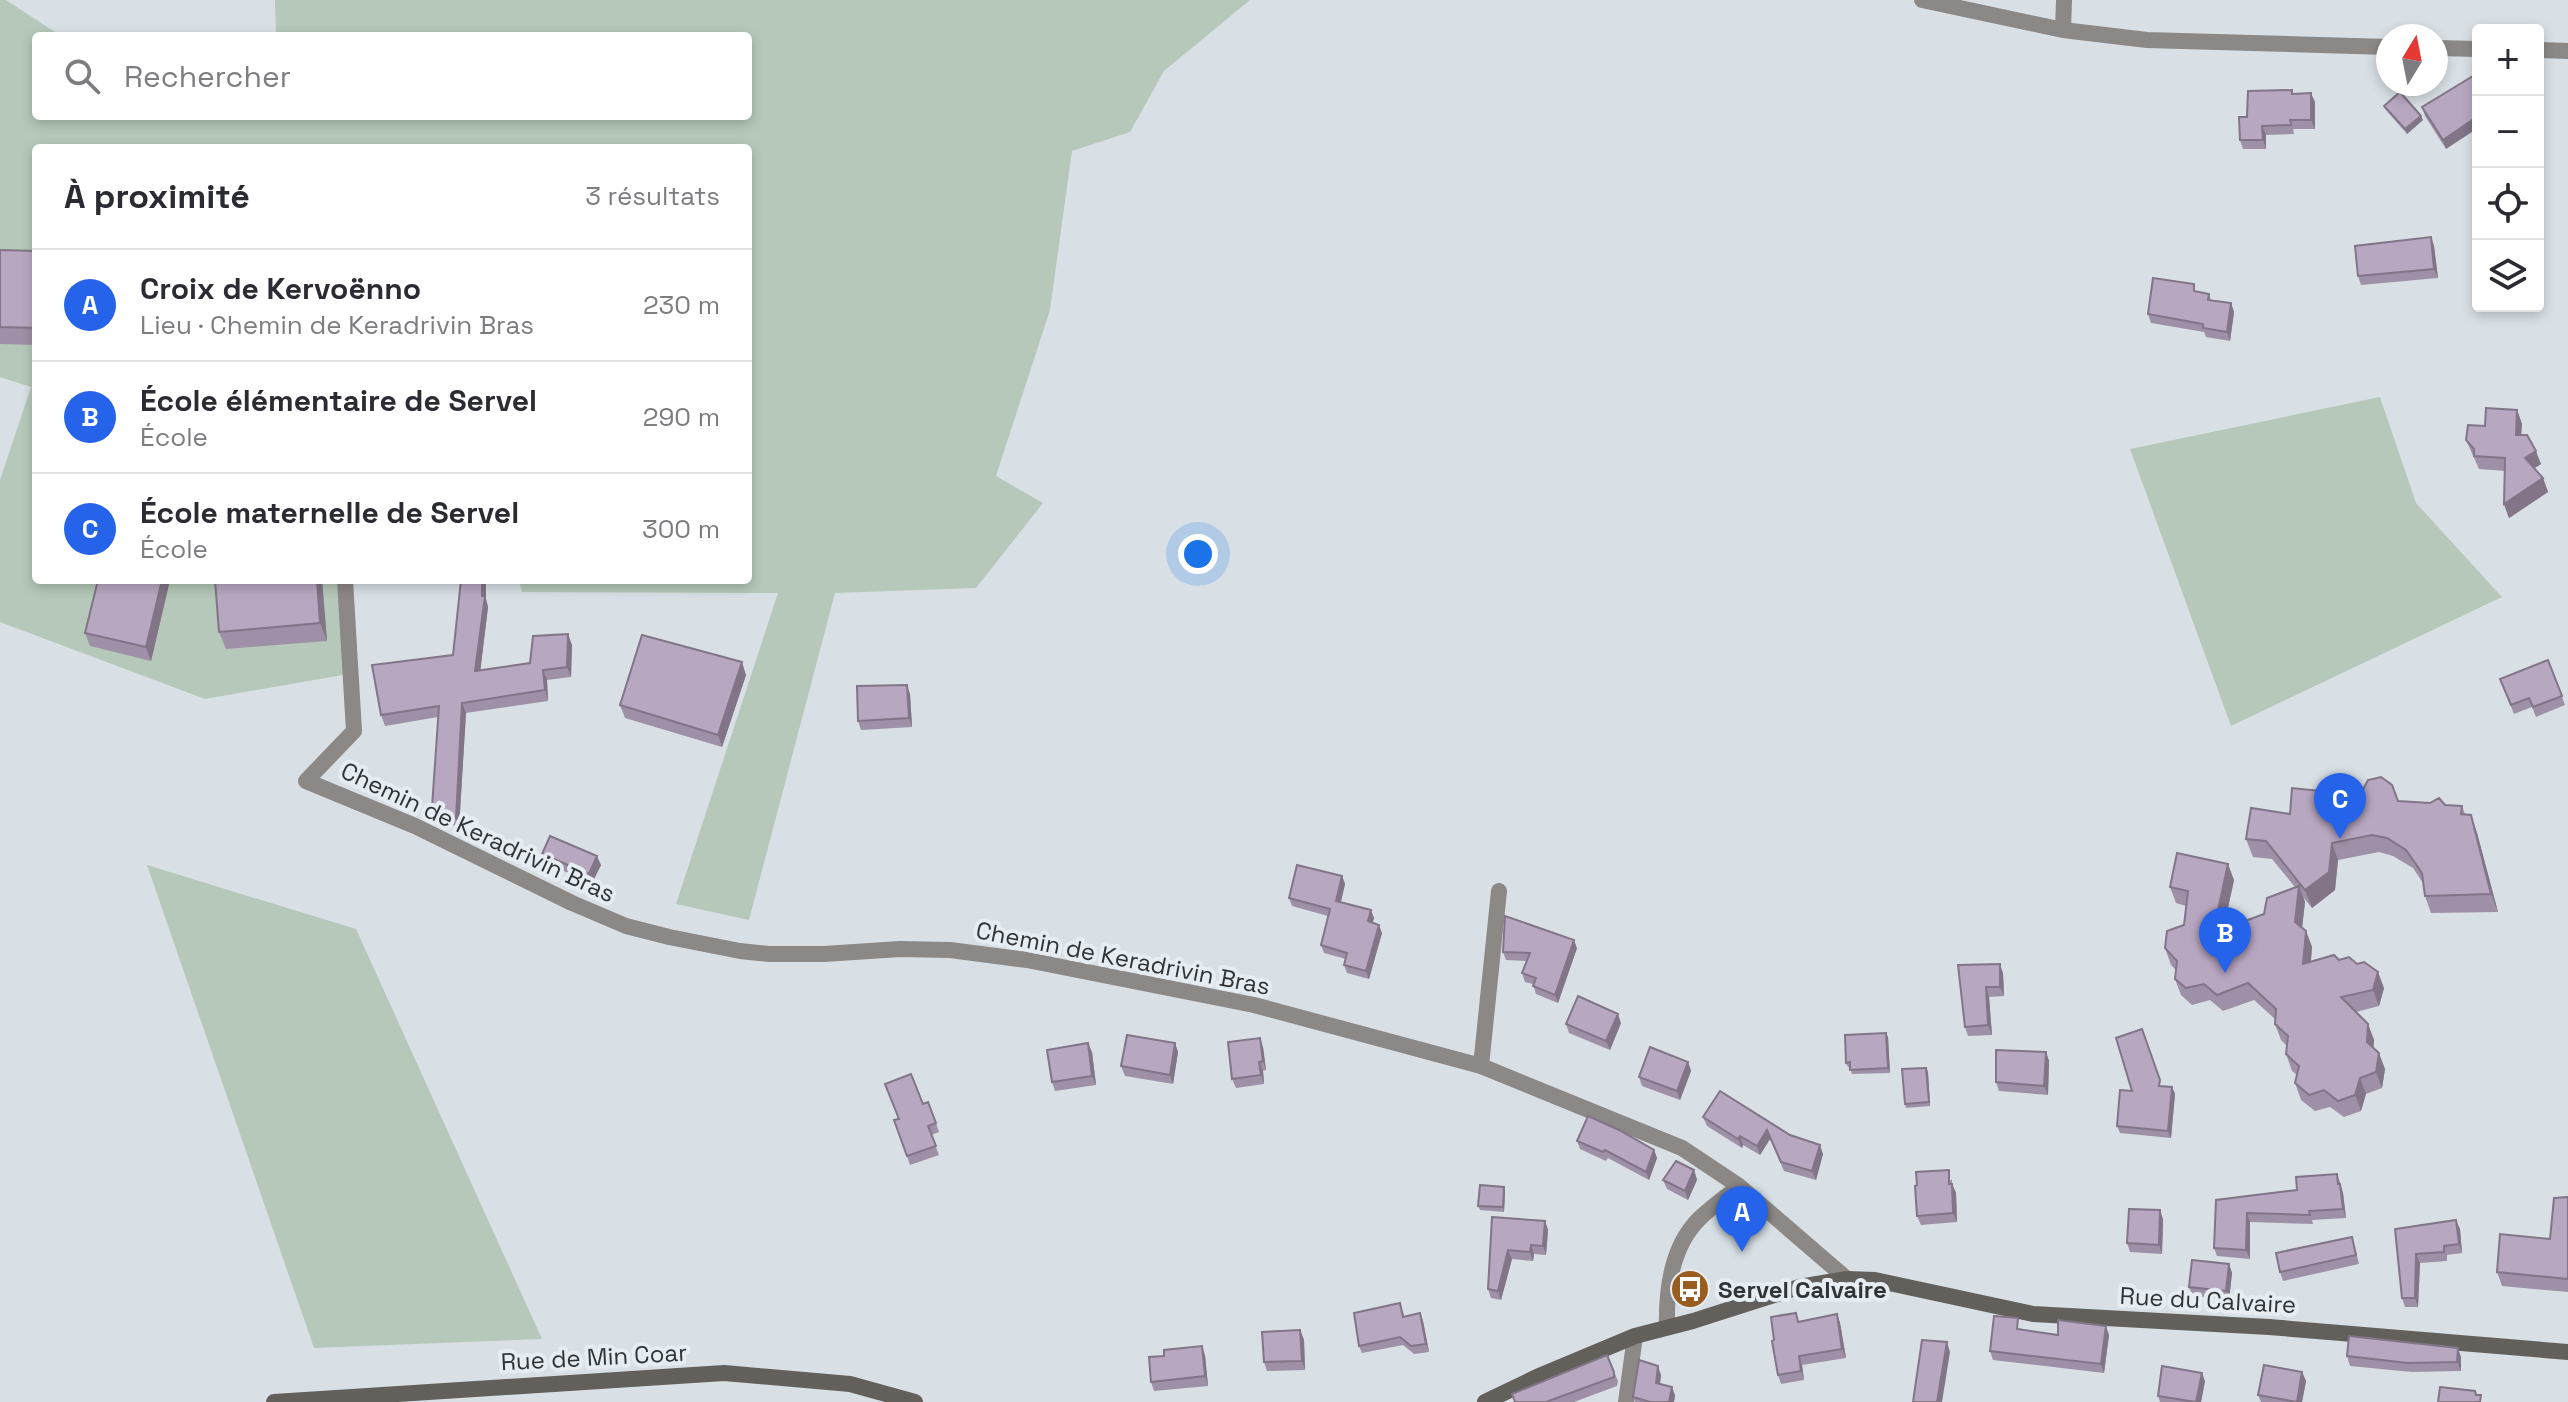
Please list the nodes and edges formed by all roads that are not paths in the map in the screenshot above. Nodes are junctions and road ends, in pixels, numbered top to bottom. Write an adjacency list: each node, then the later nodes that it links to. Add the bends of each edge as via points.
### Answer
1 (1922, 0): 3 (street)
2 (2064, 0): 3 (street)
3 (2063, 30): 4 (street, via 2147,40)
4 (2376, 47)
5 (2448, 48): 6 (street)
6 (2472, 49)
7 (2544, 50): 8 (street)
8 (2568, 51)
9 (345, 584): 11 (street, Chemin de Keradrivin Bras, via 354,731 306,781 626,926 769,954 950,950 1027,960 1254,1005)
10 (1499, 891): 11 (street)
11 (1481, 1066): 12 (street, Chemin de Keradrivin Bras, via 1682,1148)
12 (1739, 1186): 13 (street, Chemin de Keradrivin Bras); 14 (street, via 1699,1219 1684,1242 1668,1283)
13 (1847, 1279): 14 (street, via 1799,1287); 16 (street, Rue du Calvaire, via 1875,1280 2033,1314)
14 (1667, 1327): 15 (street)
15 (1635, 1336): 19 (street); 20 (street)
16 (2568, 1352)
17 (274, 1402): 18 (street, Rue de Min Coar, via 724,1373 850,1384)
18 (915, 1402)
19 (1485, 1402)
20 (1626, 1402)

